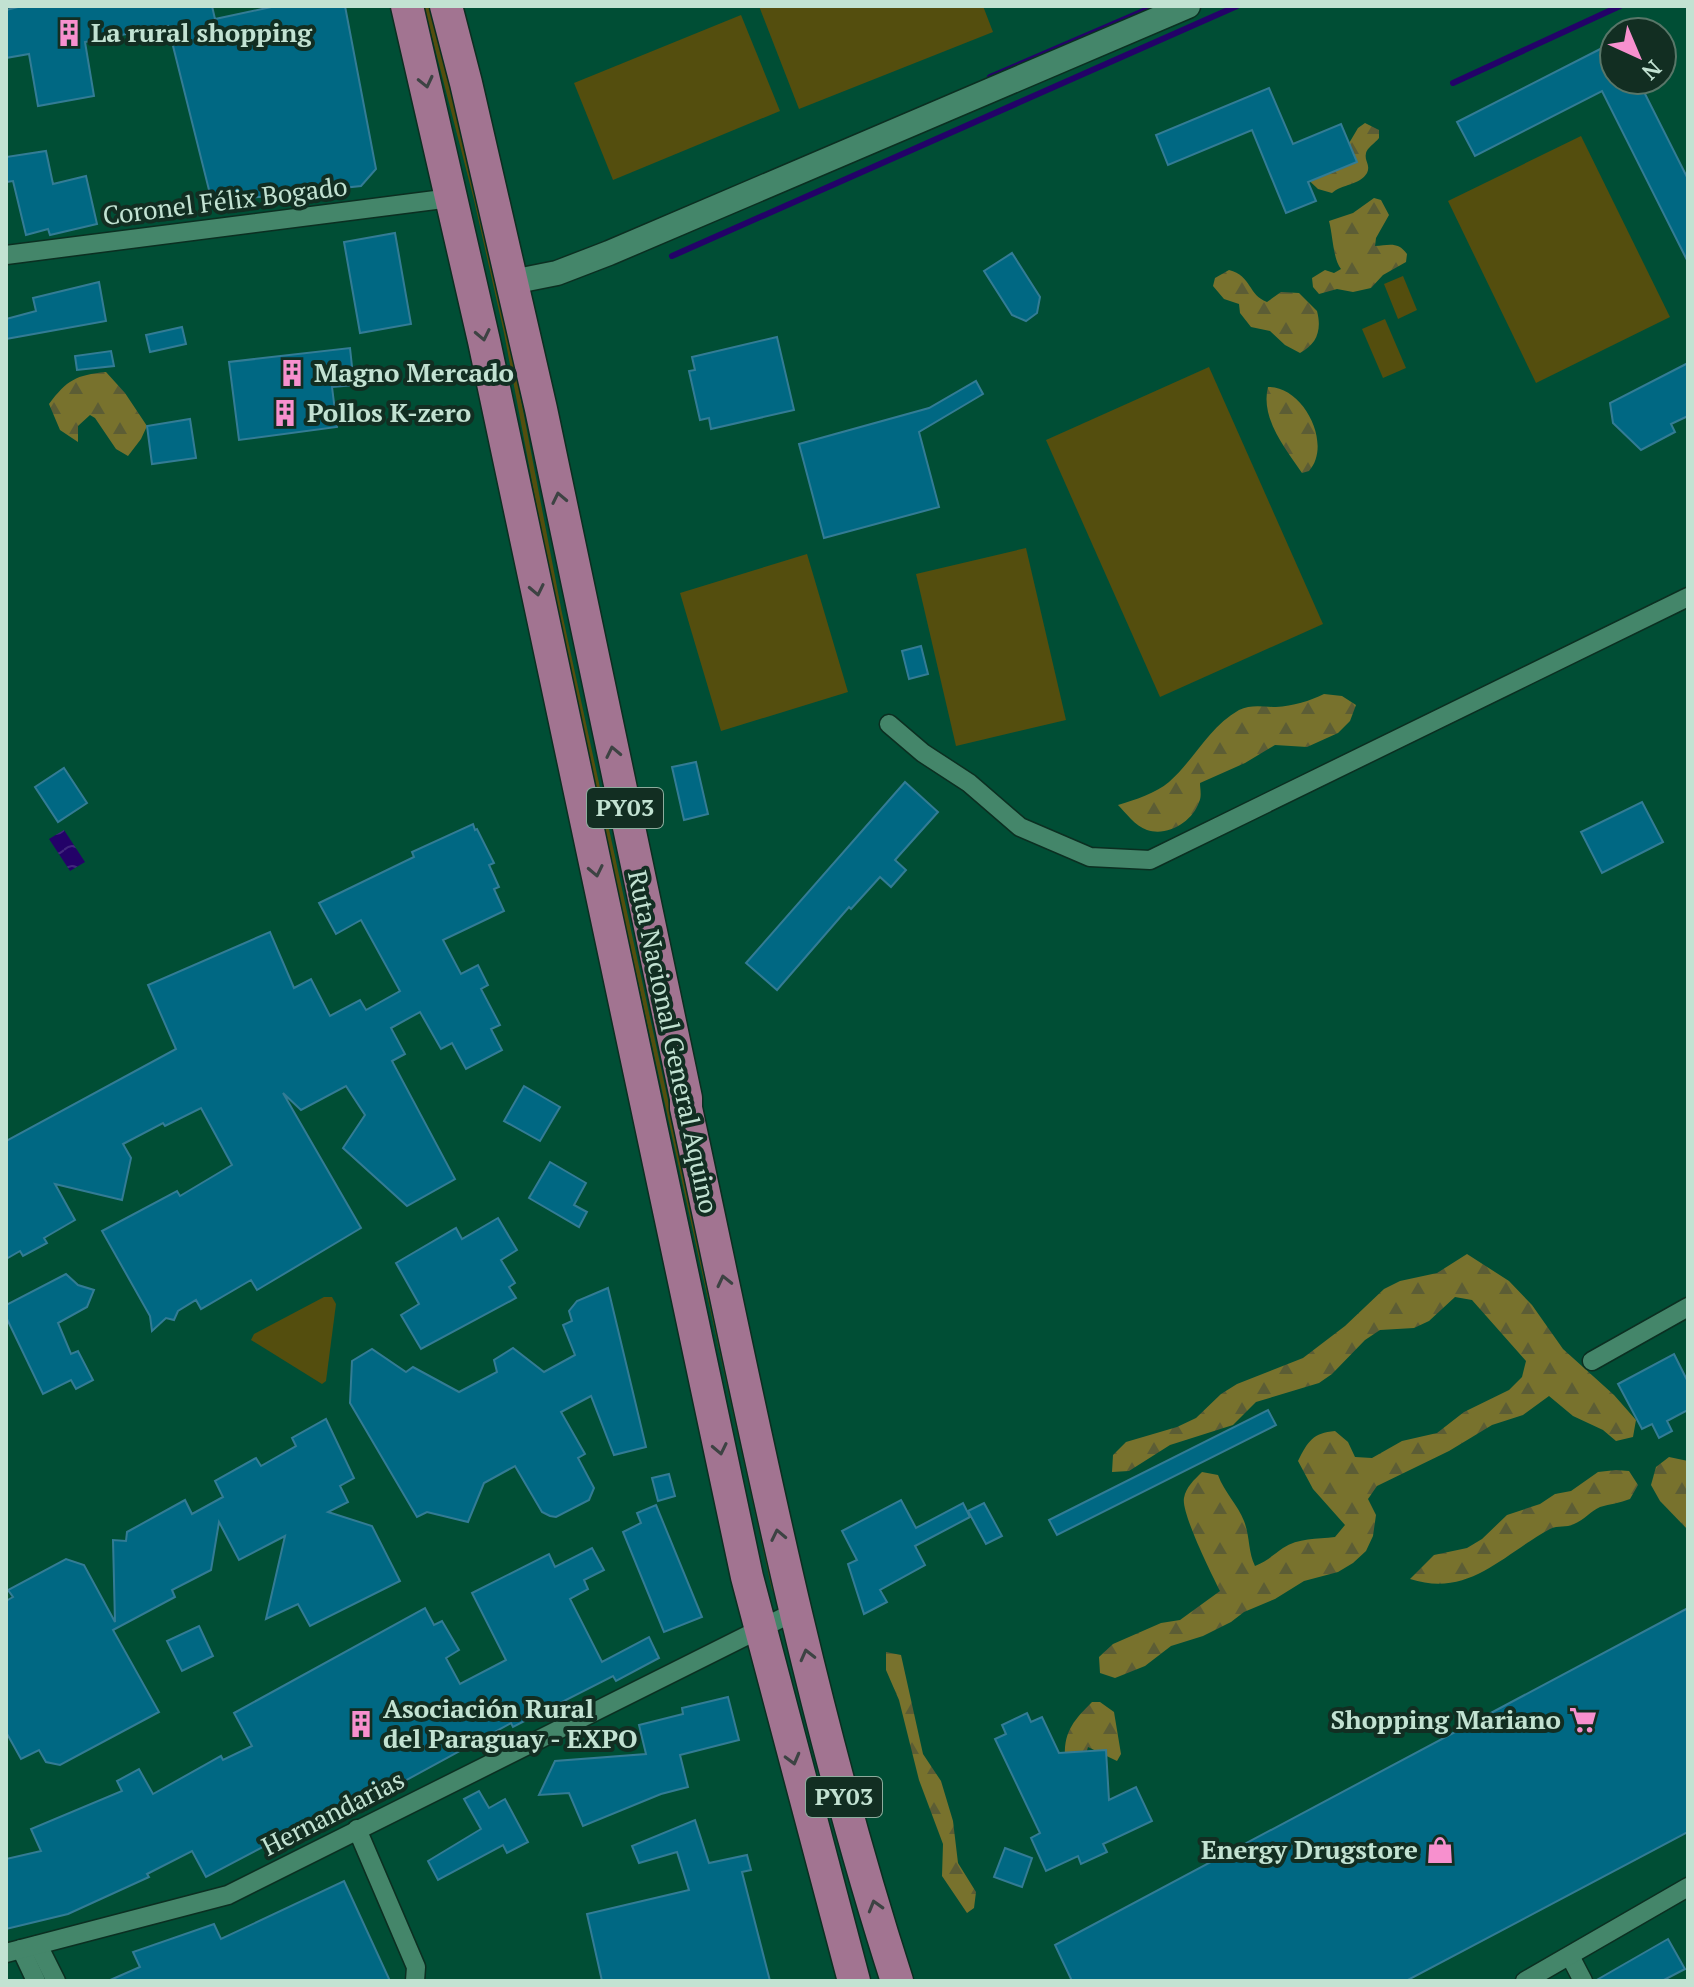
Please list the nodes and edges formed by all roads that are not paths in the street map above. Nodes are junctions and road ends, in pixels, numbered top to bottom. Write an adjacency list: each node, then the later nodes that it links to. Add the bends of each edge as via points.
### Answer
1 (407, 6): 4 (highway, Ruta Nacional General Aquino / PY03, one-way to 4)
2 (446, 6): 6 (highway, Ruta Nacional General Aquino / PY03)
3 (1188, 6): 6 (street, via 609,253 557,273)
4 (451, 198): 5 (street, Coronel Félix Bogado); 12 (highway, Ruta Nacional General Aquino / PY03, one-way to 12)
5 (6, 255)
6 (512, 282): 11 (highway, Ruta Nacional General Aquino / PY03, one-way to 6)
7 (1688, 597): 8 (street, via 1150,860 1090,857 1020,827)
8 (889, 724)
9 (1688, 1307): 10 (street)
10 (1592, 1361)
11 (796, 1611): 12 (street, Hernandarias); 21 (highway, Ruta Nacional General Aquino / PY03, one-way to 11)
12 (760, 1630): 13 (street, Hernandarias); 20 (highway, Ruta Nacional General Aquino / PY03, one-way to 20)
13 (357, 1829): 15 (street, Hernandarias, via 228,1895); 19 (street, via 416,1967)
14 (1688, 1887): 16 (street)
15 (22, 1949): 17 (street); 18 (street)
16 (1570, 1956): 22 (street); 23 (street)
17 (36, 1981)
18 (56, 1981)
19 (415, 1981)
20 (854, 1981)
21 (897, 1981)
22 (1525, 1981)
23 (1583, 1981)

